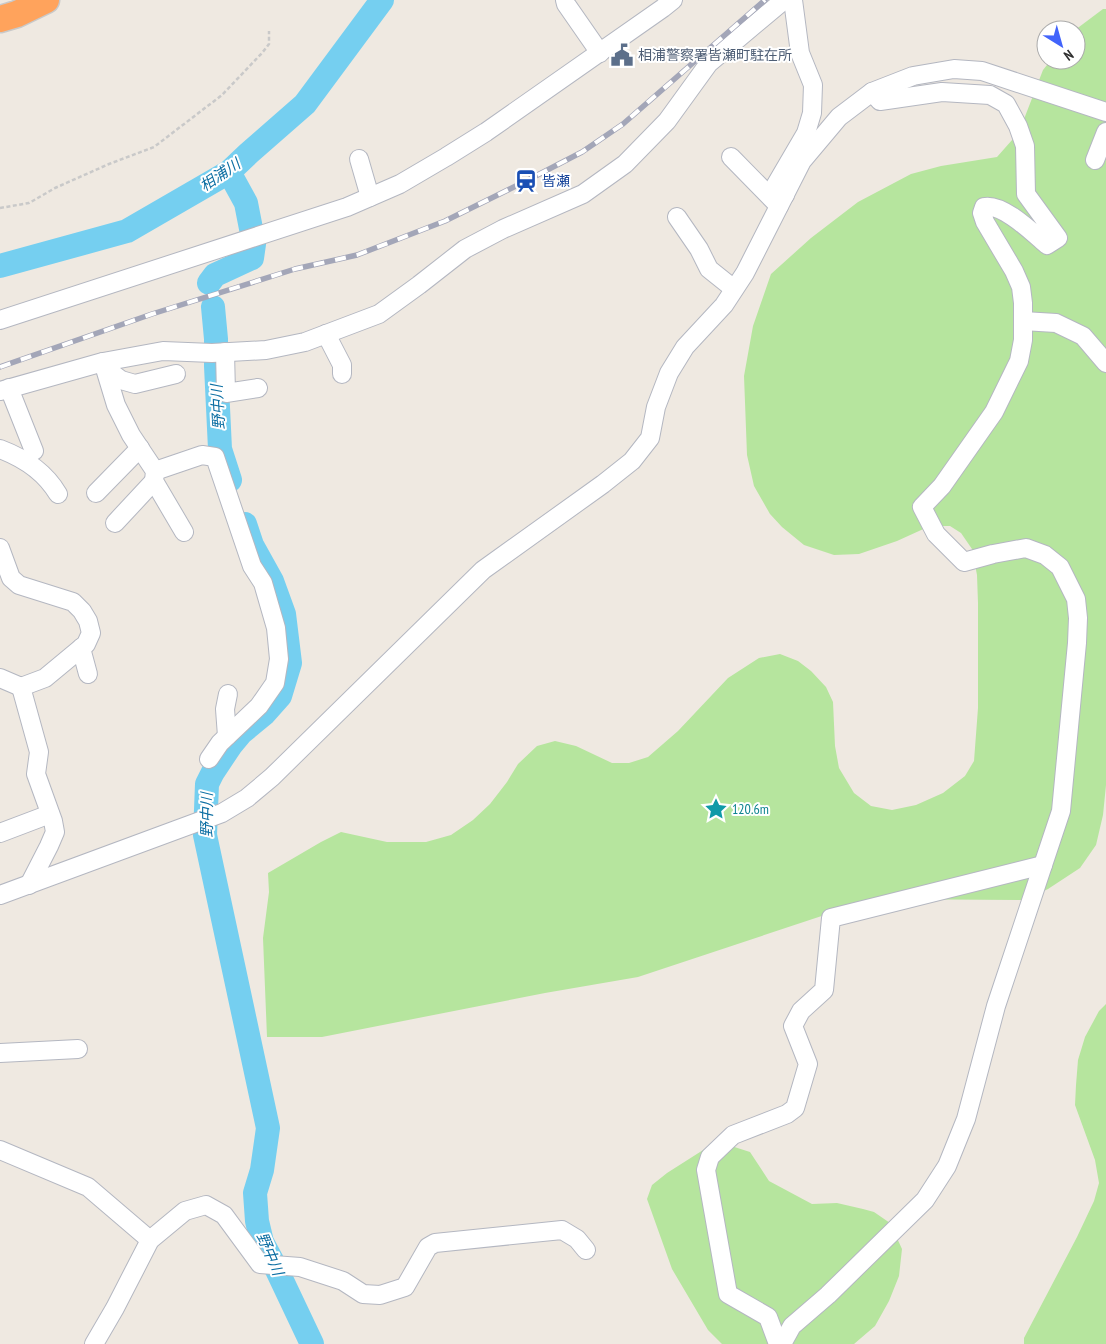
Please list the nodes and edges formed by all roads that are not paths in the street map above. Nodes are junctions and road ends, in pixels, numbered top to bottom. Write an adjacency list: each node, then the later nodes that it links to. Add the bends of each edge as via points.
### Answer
1 (46, 0): 6 (highway)
2 (565, 0): 7 (street)
3 (673, 0): 7 (street)
4 (784, 0): 20 (street, via 709,63 667,120 625,164 583,194 465,249 379,314)
5 (793, 0): 15 (street, via 800,53 813,85 812,112 806,133 775,186)
6 (0, 19)
7 (600, 52): 14 (street, via 446,158 400,184)
8 (872, 92): 9 (street, via 913,76 954,69 982,70); 15 (street, via 832,125 802,161); 19 (street, via 880,101 942,92 990,95 1006,104 1025,146 1026,194 1058,238 1047,245 1014,217 991,205 984,207 985,222 1021,287)
9 (1106, 112)
10 (1106, 132): 13 (street)
11 (731, 157): 15 (street)
12 (360, 159): 14 (street)
13 (1095, 160)
14 (370, 196): 18 (street, via 347,207)
15 (782, 200): 17 (street)
16 (677, 217): 17 (street, via 708,268)
17 (734, 289): 47 (street, via 669,373 656,408 650,438 632,461 483,570 272,777 222,813)
18 (0, 320)
19 (1023, 321): 22 (street, via 1056,324 1083,336); 46 (street, via 1019,361 994,412 942,486 922,507 936,534 964,562 1026,548 1045,555 1060,567 1076,599 1077,643 1061,811)
20 (326, 334): 21 (street, via 306,342 266,350); 25 (street, via 342,366)
21 (225, 352): 23 (street, via 163,352); 26 (street, via 226,393)
22 (1106, 363)
23 (104, 365): 24 (street, via 122,380 135,384); 27 (street); 28 (street, via 116,405)
24 (176, 374)
25 (342, 374)
26 (258, 388)
27 (4, 390): 30 (street)
28 (140, 448): 31 (street); 32 (street)
29 (0, 449): 33 (street, via 35,467)
30 (34, 451)
31 (155, 476): 34 (street); 35 (street); 42 (street, via 202,455 215,457 252,566 263,583 276,628 280,659 275,683 259,706)
32 (96, 493)
33 (58, 494)
34 (124, 521)
35 (184, 532)
36 (0, 548): 37 (street, via 11,578 19,585 73,602 82,611 91,633)
37 (81, 648): 38 (street); 40 (street, via 44,678)
38 (88, 674)
39 (0, 678): 40 (street)
40 (21, 687): 44 (street, via 39,752 36,774)
41 (228, 694): 42 (street, via 224,709)
42 (227, 736): 43 (street)
43 (208, 759)
44 (50, 814): 45 (street); 47 (street, via 54,832)
45 (6, 835)
46 (1043, 865): 55 (street, via 831,918 824,990 801,1011 793,1026 808,1064 795,1108 733,1135 710,1157 706,1170 728,1294 768,1317); 56 (street, via 996,1006 966,1119 947,1166 925,1200 792,1326)
47 (29, 885): 48 (street)
48 (0, 895)
49 (78, 1050): 50 (street)
50 (0, 1053)
51 (0, 1150): 52 (street, via 88,1187)
52 (150, 1240): 53 (street, via 186,1211 206,1205 224,1215 260,1264 300,1267 342,1281 363,1294 380,1295 405,1287 428,1248 435,1243 562,1230 578,1239); 54 (street)
53 (586, 1250)
54 (94, 1344)
55 (778, 1344)
56 (782, 1344)

